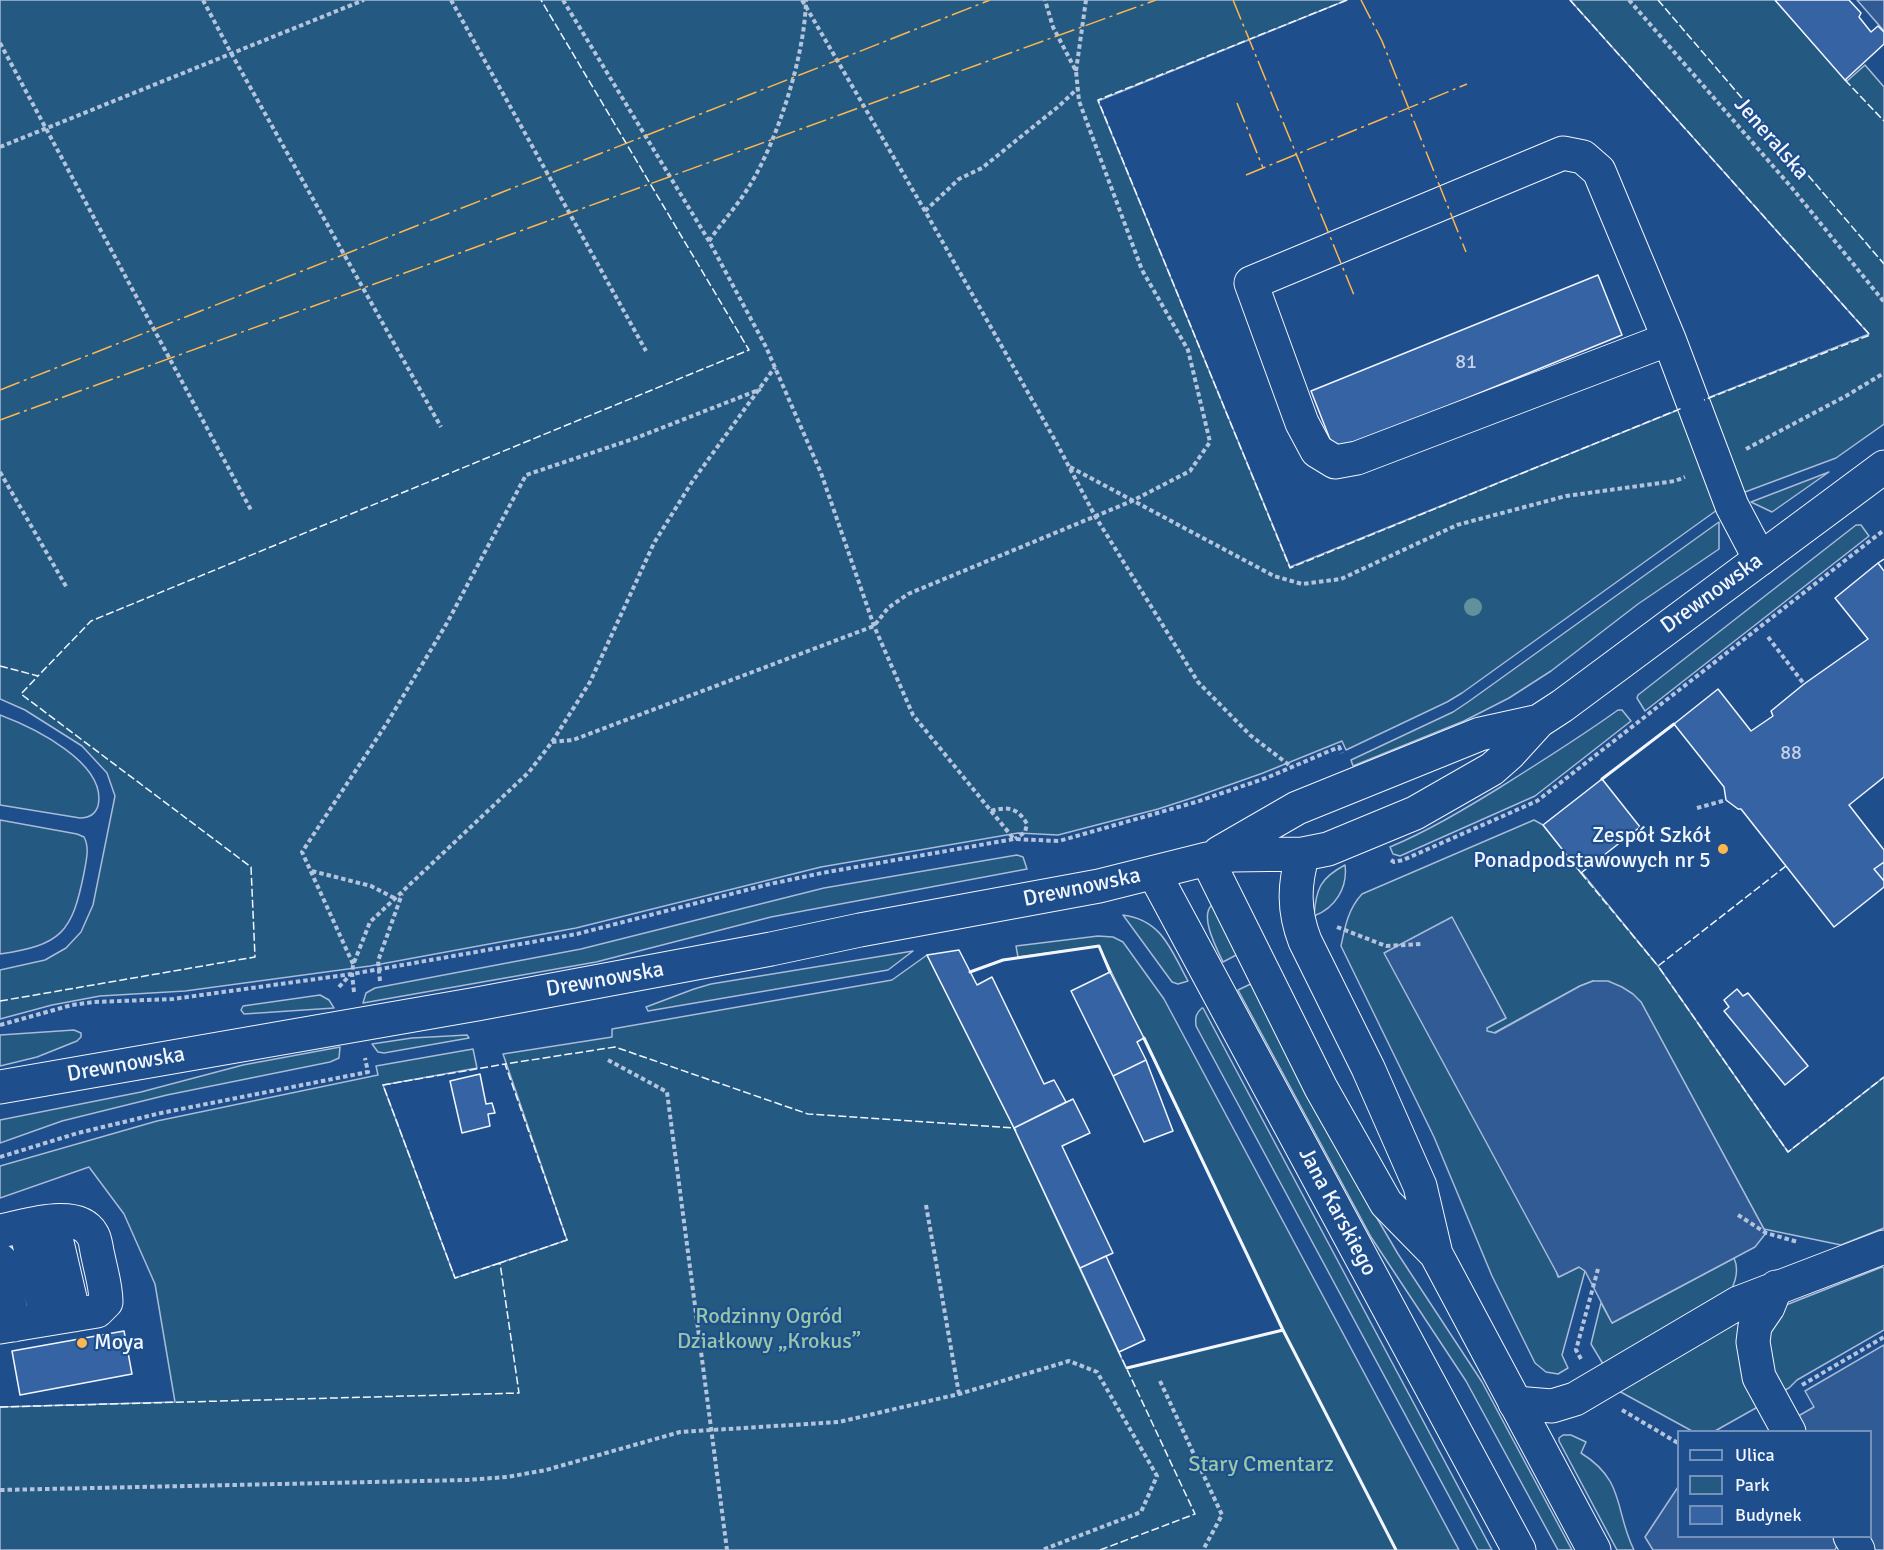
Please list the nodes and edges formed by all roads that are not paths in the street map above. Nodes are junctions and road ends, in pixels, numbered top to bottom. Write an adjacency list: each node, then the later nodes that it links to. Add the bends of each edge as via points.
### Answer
1 (1669, 339): 1 (main road, via 1357,458 1335,462 1317,451 1302,423 1251,282 1563,153 1583,157 1599,171); 3 (main road, via 1732,506)
2 (1884, 467): 3 (main road, Drewnowska)
3 (1760, 559): 4 (main road, Drewnowska)
4 (1539, 721): 5 (main road, Drewnowska, via 1491,769 1452,793 1370,833); 6 (main road, Drewnowska, via 1480,734 1297,808)
5 (1303, 854): 6 (main road, Drewnowska); 11 (main road, Jana Karskiego, via 1295,888 1299,925 1420,1186)
6 (1207, 859): 7 (main road, Drewnowska); 11 (main road, Jana Karskiego, via 1321,1088 1386,1203)
7 (1154, 873): 8 (main road, Drewnowska, via 737,956); 18 (main road, Jana Karskiego)
8 (0, 1088)
9 (26, 1226): 14 (main road); 14 (main road, via 71,1220 93,1234 106,1302 97,1311)
10 (1884, 1247): 13 (main road)
11 (1436, 1254): 16 (main road, Jana Karskiego)
12 (0, 1260): 15 (main road)
13 (1776, 1287): 16 (main road, via 1738,1303 1575,1399 1552,1406); 17 (main road, via 1755,1326 1753,1342 1759,1377)
14 (60, 1317): 15 (main road)
15 (7, 1326)
16 (1515, 1403): 19 (main road, Jana Karskiego)
17 (1783, 1422)
18 (1519, 1550)
19 (1593, 1550)

